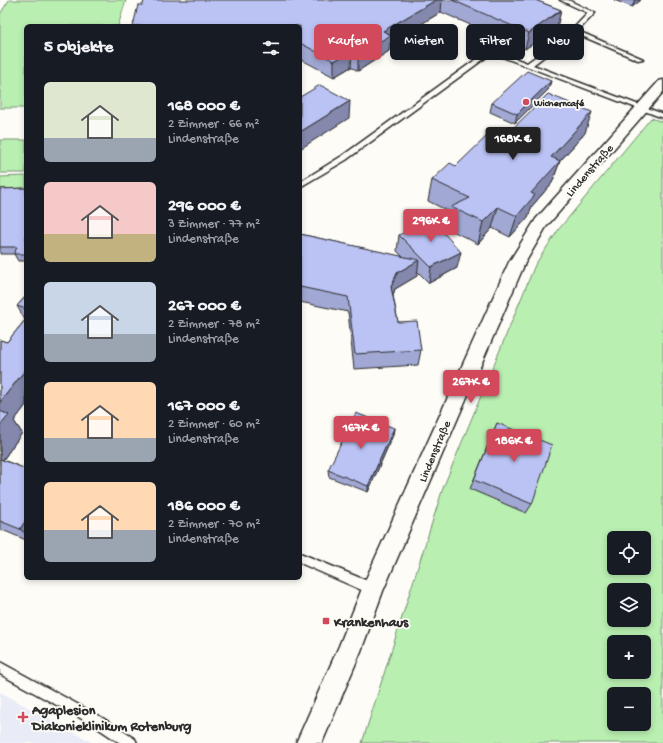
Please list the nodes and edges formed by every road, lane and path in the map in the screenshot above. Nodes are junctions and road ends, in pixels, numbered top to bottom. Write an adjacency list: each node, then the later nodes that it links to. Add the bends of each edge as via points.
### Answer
1 (563, 0): 2 (lane, via 592,13)
2 (581, 24)
3 (584, 35): 4 (lane)
4 (640, 59)
5 (535, 60): 6 (lane)
6 (528, 65): 8 (lane); 10 (lane, via 491,51 344,158)
7 (663, 84): 8 (street, Lindenstraße)
8 (642, 109): 9 (lane); 12 (street, Lindenstraße, via 541,223 517,262)
9 (663, 116)
10 (302, 184)
11 (302, 559): 12 (lane)
12 (374, 589): 15 (street, Lindenstraße)
13 (0, 668): 14 (lane, via 97,721)
14 (131, 743)
15 (309, 743)

